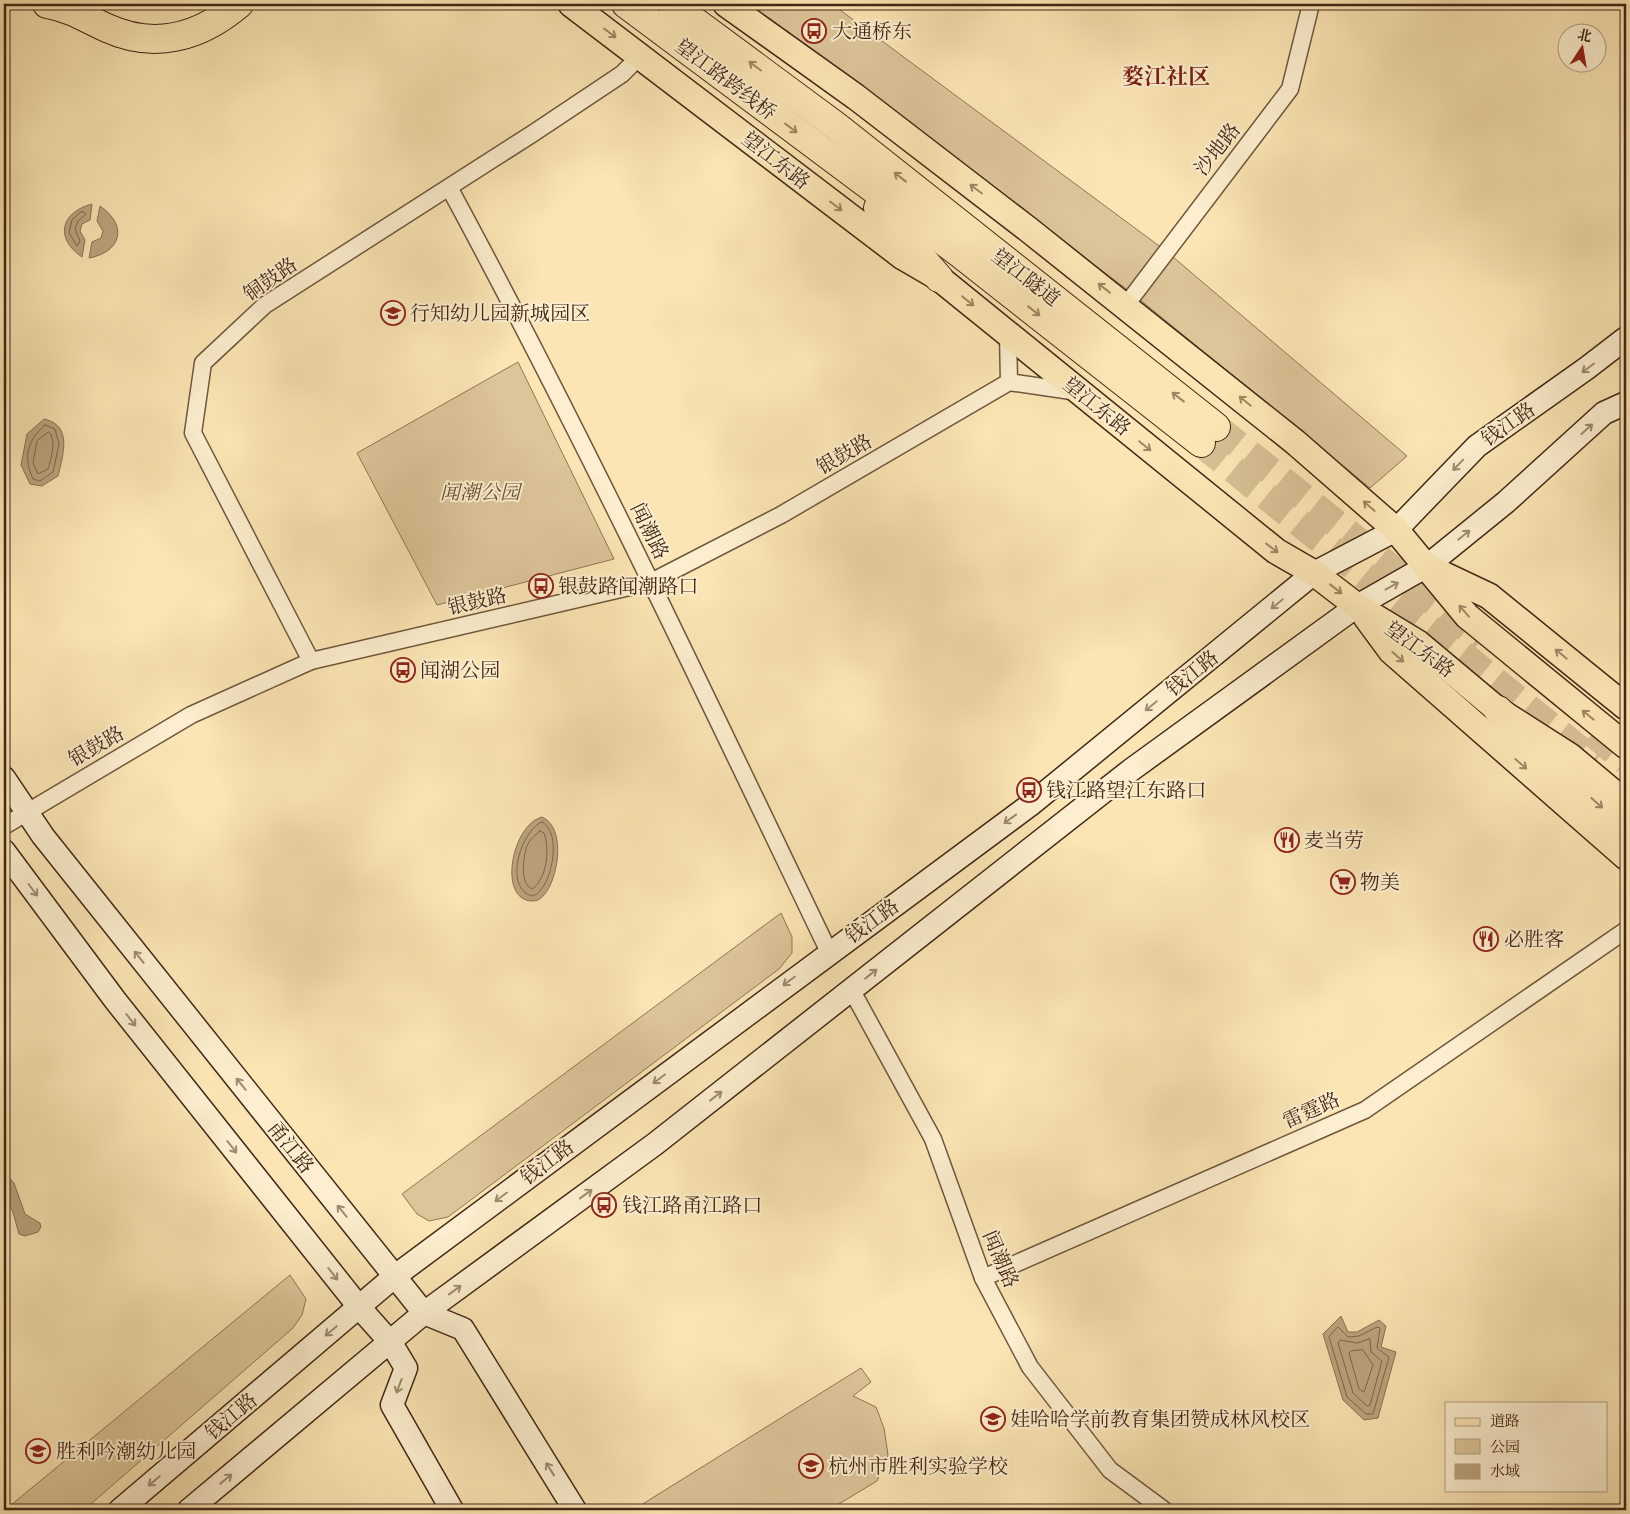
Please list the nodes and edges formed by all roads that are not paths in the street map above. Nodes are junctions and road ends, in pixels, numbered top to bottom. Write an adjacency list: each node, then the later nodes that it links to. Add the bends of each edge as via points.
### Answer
1 (47, 4): 4 (highway, via 86,17 129,37 156,40 204,28)
2 (96, 4): 3 (highway, via 127,24 159,28 197,18)
3 (218, 4)
4 (239, 4)
5 (571, 4): 10 (main road, 望江东路, one-way to 10)
6 (626, 4): 12 (highway, 望江路跨线桥, one-way to 12)
7 (671, 4): 11 (highway, 望江路跨线桥, one-way to 7)
8 (726, 4): 15 (main road, one-way to 8, via 856,97)
9 (1311, 4): 15 (street, 沙地路, via 1290,89)
10 (640, 56): 13 (street, 铜鼓路, via 622,74); 14 (main road, 望江东路, one-way to 14, via 903,257)
11 (836, 126): 12 (highway, 望江隧道, one-way to 11, via 1209,435)
12 (831, 158): 14 (highway)
13 (450, 189): 24 (street, 闻潮路, via 528,334); 26 (street, 铜鼓路, via 266,305 203,362 193,433)
14 (940, 278): 16 (main road, 望江东路, one-way to 16)
15 (1126, 305): 21 (main road, one-way to 15, via 1295,442)
16 (1008, 334): 18 (street); 19 (main road, 望江东路)
17 (1626, 338): 21 (main road, 钱江路, one-way to 21, via 1477,446)
18 (1009, 382): 19 (street); 24 (street, 银鼓路, via 781,514)
19 (1080, 393): 23 (main road, 望江东路, one-way to 23, via 1276,551)
20 (1626, 403): 22 (main road, 钱江路, one-way to 20, via 1506,502 1604,414)
21 (1396, 530): 22 (main road); 23 (main road, 钱江路)
22 (1427, 566): 25 (main road, 钱江路, one-way to 22); 27 (main road, one-way to 22, via 1489,596); 29 (main road, one-way to 22, via 1467,616)
23 (1314, 573): 25 (main road, 望江东路, one-way to 25); 38 (main road, 钱江路, one-way to 38, via 1030,805)
24 (652, 582): 26 (street, 银鼓路); 38 (street, 闻潮路)
25 (1357, 606): 28 (main road, 望江东路, via 1418,643); 36 (main road, one-way to 36, via 1391,651); 39 (main road, 钱江路, one-way to 25, via 1131,770)
26 (311, 661): 32 (street, 银鼓路, via 191,716)
27 (1626, 707)
28 (1498, 710): 31 (main road, 望江东路, via 1570,756); 34 (highway, one-way to 34)
29 (1626, 746)
30 (4, 778): 32 (main road, 甬江路)
31 (1626, 803)
32 (26, 811): 33 (street, 银鼓路); 40 (main road, 甬江路, one-way to 32, via 55,852)
33 (4, 826)
34 (1626, 828)
35 (4, 851): 42 (main road, one-way to 42, via 115,1000)
36 (1626, 857)
37 (1626, 930): 41 (street, 雷霆路, via 1364,1110)
38 (828, 952): 40 (main road, 钱江路, one-way to 40)
39 (851, 990): 41 (street, 闻潮路, via 933,1139); 43 (main road, 钱江路, one-way to 39, via 655,1144)
40 (395, 1276): 42 (main road, 钱江路); 43 (main road, 甬江路)
41 (983, 1278): 49 (street, 闻潮路, via 1030,1367 1110,1470)
42 (359, 1307): 44 (main road); 45 (main road, 钱江路, one-way to 45)
43 (424, 1312): 44 (main road, 钱江路); 48 (main road, 甬江路, one-way to 43, via 463,1329)
44 (390, 1342): 46 (main road, 钱江路, one-way to 44); 47 (main road, one-way to 47, via 406,1368 392,1405)
45 (120, 1510)
46 (189, 1510)
47 (452, 1510)
48 (576, 1510)
49 (1164, 1510)

